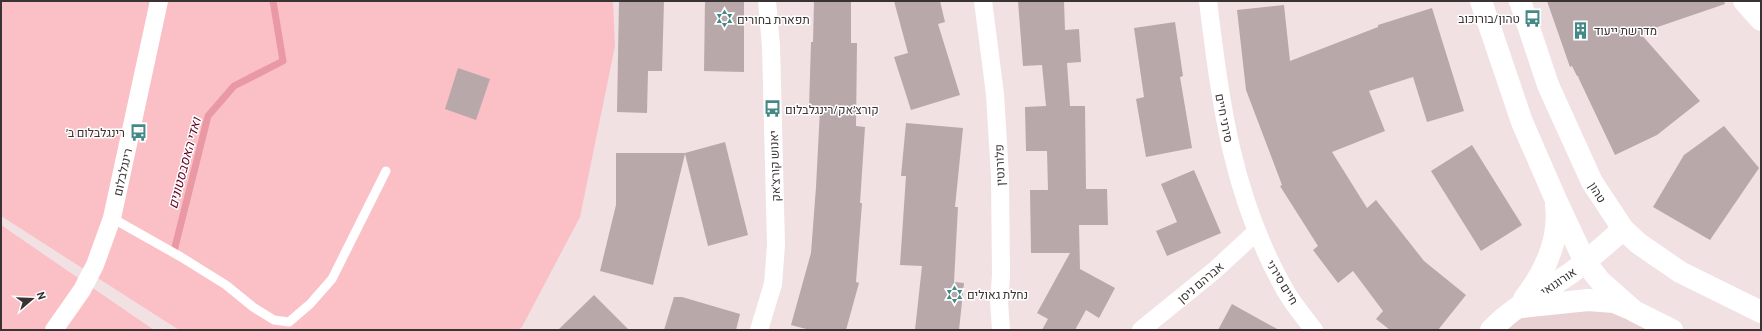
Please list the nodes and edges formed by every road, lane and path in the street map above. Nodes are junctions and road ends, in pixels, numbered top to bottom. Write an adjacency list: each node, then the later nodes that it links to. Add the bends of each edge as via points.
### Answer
1 (158, 1): 11 (street, רינגלבלום)
2 (767, 1): 19 (street, יאנוש קורצ'אק, via 771,46 776,245 773,284)
3 (983, 1): 20 (street, פלורנטין, via 995,94 999,170)
4 (1208, 1): 13 (street, סירני חיים, via 1228,139)
5 (1481, 1): 10 (main road, via 1522,122)
6 (1520, 1): 12 (main road, טהון, via 1548,85 1592,182)
7 (1744, 1): 8 (main road)
8 (1761, 20)
9 (386, 171): 11 (lane, via 332,278 310,304 289,322 274,320 226,285)
10 (1556, 200): 14 (main road); 15 (main road, via 1556,228 1545,265 1537,283)
11 (112, 218): 18 (street, רינגלבלום, via 95,265 82,290)
12 (1623, 229): 14 (main road, אורוגואי); 17 (main road, טהון, via 1638,243 1680,272)
13 (1256, 232): 21 (street, אברהם ניסן, via 1216,270); 22 (street, חיים סירני, via 1286,292)
14 (1586, 262): 15 (main road, אורוגואי); 16 (main road, via 1601,282)
15 (1517, 307): 16 (main road, via 1588,300 1614,302); 23 (main road, אורוגואי)
16 (1634, 311): 24 (main road)
17 (1761, 312)
18 (54, 330)
19 (759, 330)
20 (1001, 330)
21 (1141, 330)
22 (1314, 330)
23 (1491, 330)
24 (1672, 330)

